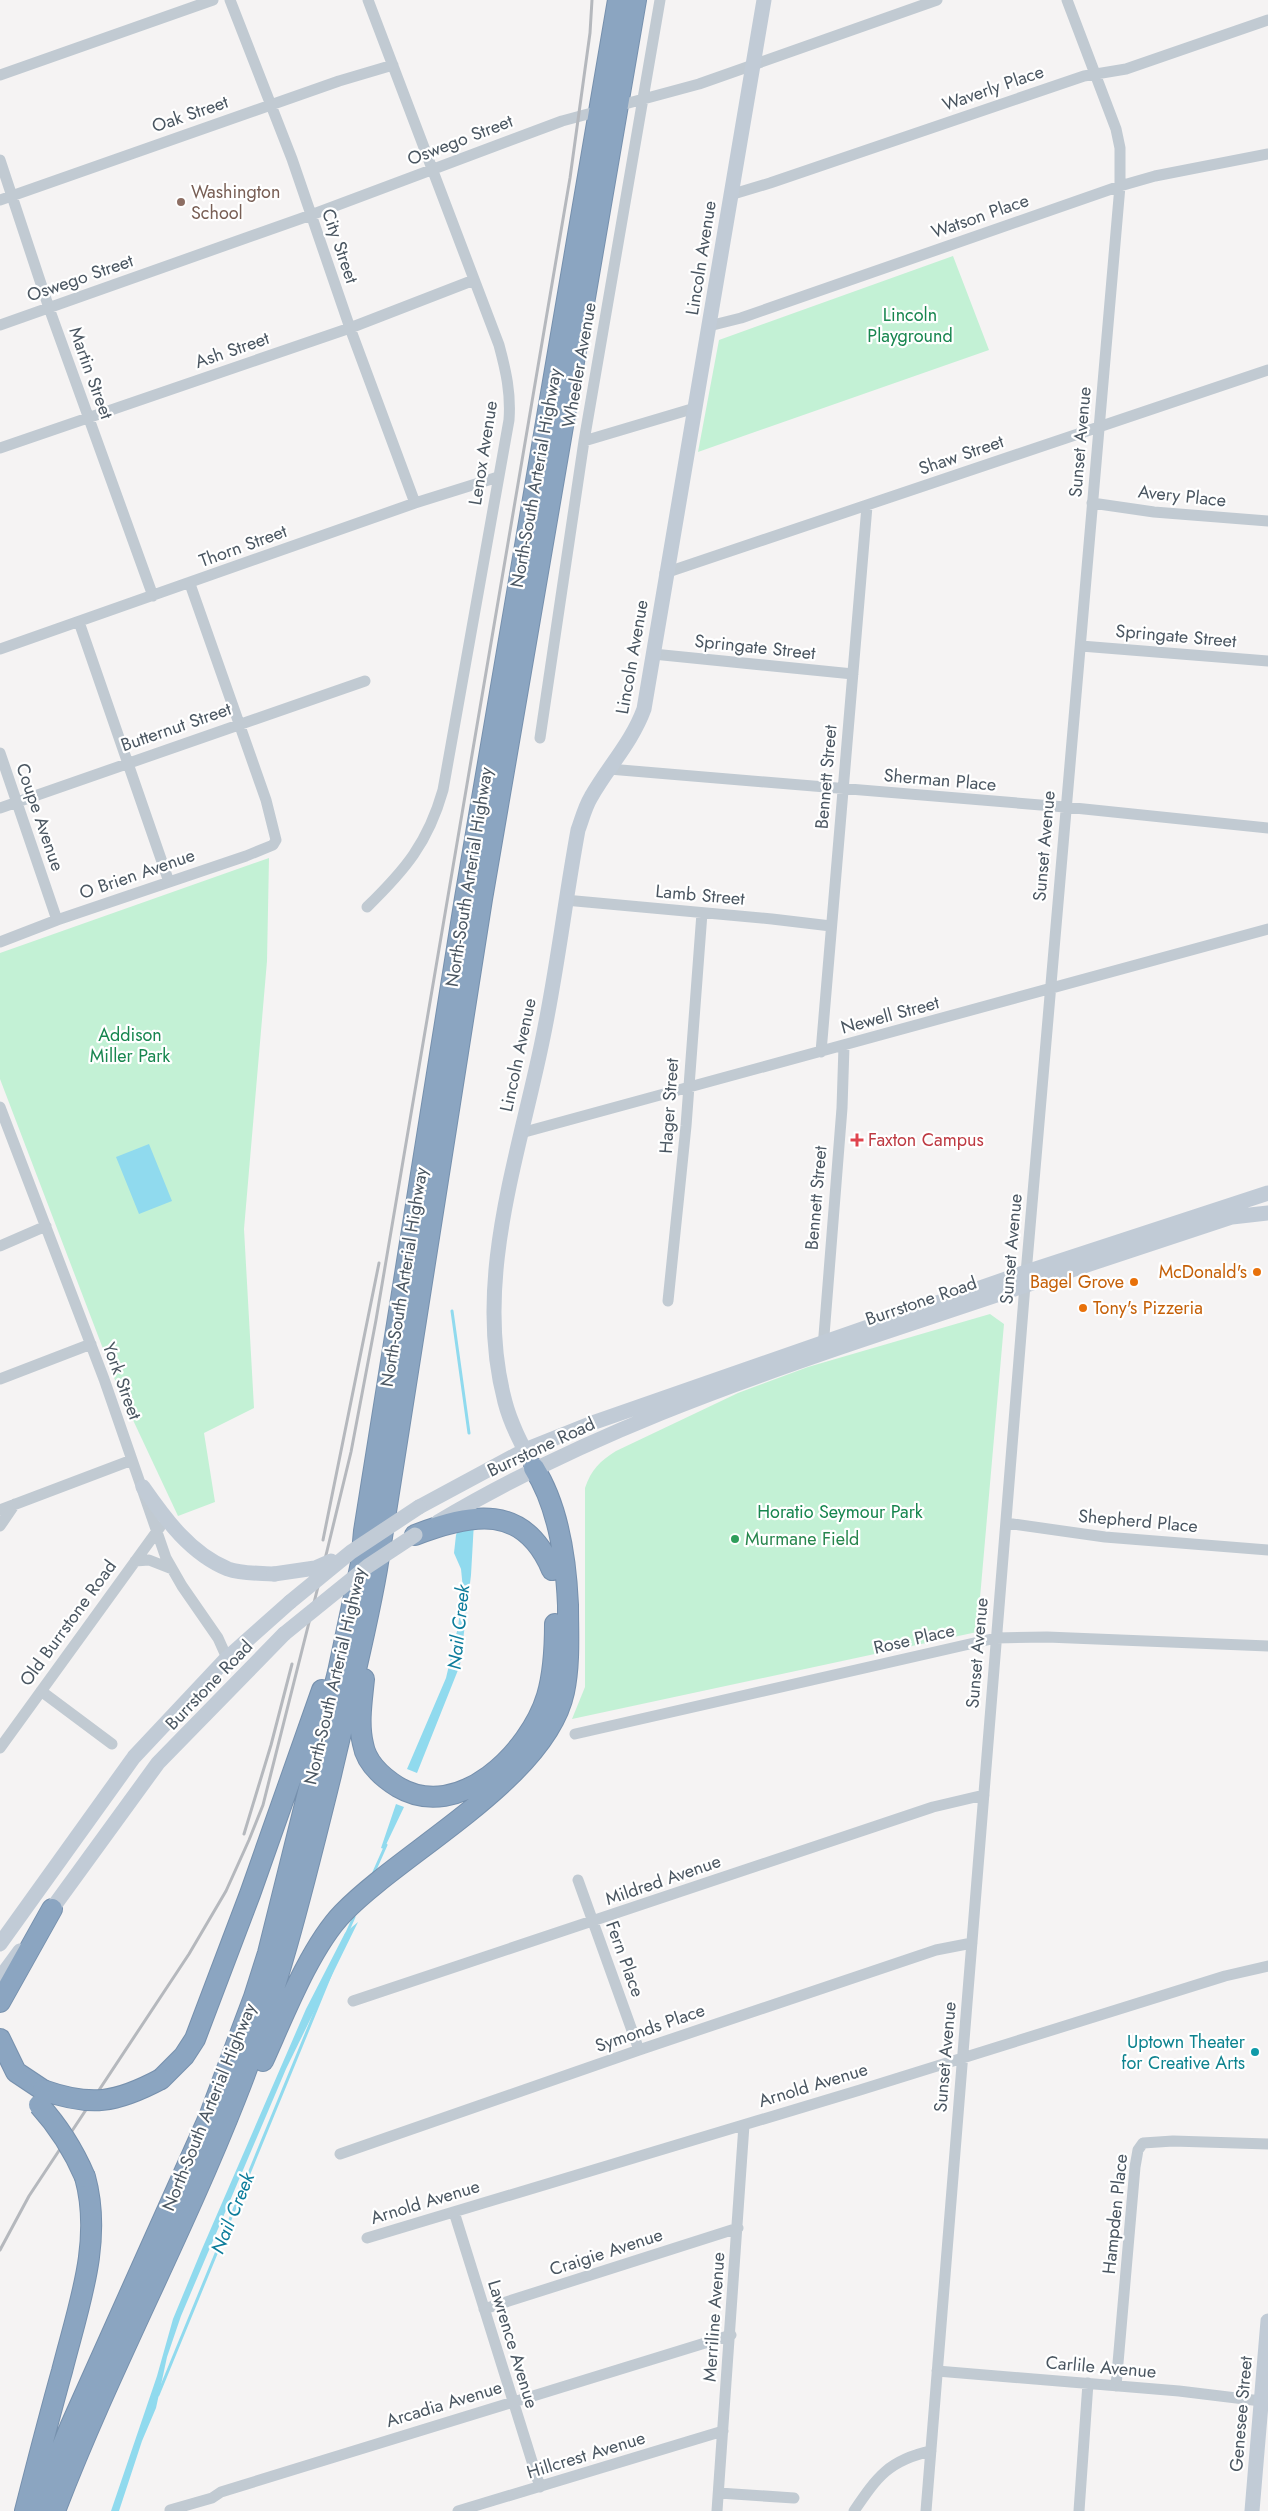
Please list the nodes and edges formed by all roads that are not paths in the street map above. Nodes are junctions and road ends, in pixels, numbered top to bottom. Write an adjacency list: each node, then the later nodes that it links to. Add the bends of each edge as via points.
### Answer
1 (213, 0): 14 (street)
2 (230, 0): 16 (street, City Street)
3 (368, 0): 11 (street, Lenox Avenue)
4 (618, 0): 18 (highway, North-South Arterial Highway)
5 (636, 0): 17 (highway, North-South Arterial Highway)
6 (660, 0): 15 (street, Wheeler Avenue)
7 (764, 0): 12 (street, Lincoln Avenue)
8 (937, 0): 12 (street, Oswego Street)
9 (1068, 0): 13 (street, Sunset Avenue)
10 (1268, 20): 13 (street, Waverly Place, via 1126,69)
11 (393, 65): 16 (street, Oak Street); 21 (street, Lenox Avenue)
12 (753, 65): 15 (street, Oswego Street); 23 (street, Lincoln Avenue)
13 (1096, 74): 22 (street, Sunset Avenue, via 1116,129 1120,148); 23 (street, Waverly Place)
14 (0, 75)
15 (642, 100): 17 (street, Oswego Street); 36 (street, Wheeler Avenue)
16 (270, 104): 24 (street, Oak Street); 26 (street, City Street)
17 (618, 107): 18 (street, Oswego Street); 105 (highway, North-South Arterial Highway, via 482,899)
18 (598, 112): 21 (street, Oswego Street, via 562,121); 104 (highway, North-South Arterial Highway, via 465,898)
19 (1268, 154): 22 (street, Watson Place)
20 (0, 160): 24 (street, Martin Street)
21 (433, 169): 26 (street, Oswego Street); 27 (street, Lenox Avenue)
22 (1120, 186): 30 (street, Watson Place, via 741,318); 35 (street, Sunset Avenue)
23 (730, 194): 30 (street, Lincoln Avenue)
24 (13, 195): 25 (street, Oak Street); 28 (street, Martin Street)
25 (0, 200)
26 (311, 215): 28 (street, Oswego Street); 31 (street, City Street)
27 (474, 280): 31 (street, Ash Street); 38 (street, Lenox Avenue, via 499,345 509,384 509,420)
28 (49, 308): 29 (street, Oswego Street); 34 (street, Martin Street)
29 (0, 325)
30 (709, 326): 33 (street, Lincoln Avenue)
31 (350, 328): 34 (street, Ash Street); 40 (street, City Street)
32 (1268, 370): 35 (street, Shaw Street)
33 (695, 408): 36 (street); 43 (street, Lincoln Avenue)
34 (89, 418): 37 (street, Ash Street); 45 (street, Martin Street)
35 (1099, 426): 39 (street, Sunset Avenue); 41 (street, Shaw Street)
36 (584, 441): 54 (street, Wheeler Avenue)
37 (0, 448)
38 (498, 477): 40 (street, Thorn Street); 65 (street, Lenox Avenue, via 436,816 423,842 398,877)
39 (1092, 503): 42 (street, Avery Place, via 1154,512); 47 (street, Sunset Avenue)
40 (415, 504): 44 (street, Thorn Street)
41 (866, 506): 43 (street, Shaw Street); 51 (street, Bennett Street)
42 (1268, 521)
43 (665, 574): 49 (street, Lincoln Avenue)
44 (190, 584): 45 (street, Thorn Street); 53 (street)
45 (153, 596): 46 (street, Thorn Street)
46 (79, 622): 48 (street, Thorn Street); 56 (street)
47 (1080, 646): 50 (street, Springate Street); 60 (street, Sunset Avenue)
48 (0, 649)
49 (653, 654): 51 (street, Springate Street); 57 (street, Lincoln Avenue, via 644,709 638,725)
50 (1268, 661)
51 (853, 674): 58 (street, Bennett Street)
52 (364, 681): 53 (street, Butternut Street)
53 (238, 724): 56 (street, Butternut Street); 63 (street, O Brien Avenue, via 276,840 273,845 246,856)
54 (540, 738)
55 (0, 753): 59 (street, Coupe Avenue)
56 (128, 762): 59 (street, Butternut Street); 63 (street)
57 (609, 769): 58 (street, Sherman Place); 64 (street, Lincoln Avenue, via 590,799 578,830)
58 (842, 789): 60 (street, Sherman Place); 68 (street, Bennett Street)
59 (17, 802): 61 (street, Butternut Street); 67 (street, Coupe Avenue)
60 (1065, 807): 62 (street, Sherman Place); 71 (street, Sunset Avenue)
61 (0, 808)
62 (1268, 828)
63 (169, 882): 67 (street, O Brien Avenue)
64 (565, 900): 66 (street, Lamb Street); 77 (street, Lincoln Avenue, via 542,1041)
65 (367, 907)
66 (702, 912): 68 (street, Lamb Street); 74 (street, Hager Street)
67 (57, 920): 70 (street, O Brien Avenue)
68 (831, 926): 73 (street, Bennett Street)
69 (1268, 929): 71 (street, Newell Street)
70 (0, 942)
71 (1050, 989): 72 (street, Newell Street); 84 (street, Sunset Avenue)
72 (844, 1046): 73 (street, Newell Street); 87 (street, Bennett Street)
73 (821, 1052): 74 (street, Newell Street)
74 (687, 1089): 77 (street, Newell Street); 85 (street, Hager Street)
75 (0, 1107): 76 (street, York Street)
76 (3, 1122): 82 (street, York Street)
77 (521, 1133): 89 (street, Lincoln Avenue, via 504,1209 494,1294 498,1366 506,1404)
78 (1268, 1193): 84 (street, Burrstone Road)
79 (1268, 1205): 81 (street)
80 (1268, 1213): 81 (street, Burrstone Road)
81 (1232, 1217): 84 (street, Burrstone Road)
82 (46, 1226): 83 (street); 86 (street, York Street)
83 (0, 1246)
84 (1026, 1279): 87 (street, Burrstone Road); 95 (street, Sunset Avenue)
85 (668, 1301)
86 (91, 1344): 88 (street); 90 (street, York Street)
87 (823, 1348): 89 (street, Burrstone Road, via 664,1396); 91 (street, Burrstone Road)
88 (0, 1379)
89 (524, 1450): 91 (street, Lincoln Avenue); 100 (street, Burrstone Road, bridge, via 419,1507)
90 (132, 1460): 92 (street, York Street); 93 (street)
91 (534, 1468): 98 (street, Burrstone Road); 103 (highway, via 534,1492 546,1532); 131 (highway, via 547,1488 567,1578 569,1654 564,1693 550,1725 539,1743 506,1780 342,1914 317,1950 293,1994 250,2090)
92 (143, 1488): 96 (street)
93 (15, 1504): 94 (street); 97 (street)
94 (0, 1510)
95 (1006, 1524): 99 (street, Shepherd Place, via 1105,1537); 106 (street, Sunset Avenue)
96 (161, 1525): 100 (street, bridge, via 201,1554 229,1569 274,1574 315,1568); 101 (street, Old Burrstone Road); 102 (street)
97 (0, 1526)
98 (415, 1536): 103 (highway, via 448,1522 500,1519 521,1529 540,1546); 115 (street, Burrstone Road, bridge, via 368,1566 284,1634 158,1763)
99 (1268, 1550)
100 (351, 1552): 108 (street, Burrstone Road, bridge)
101 (134, 1561): 102 (street, via 149,1560); 109 (street, Old Burrstone Road)
102 (172, 1569): 108 (street, via 210,1625)
103 (552, 1570): 105 (highway, via 555,1588 554,1666 540,1715 520,1745 493,1773 468,1789 440,1798 422,1796 392,1783 369,1761 363,1744 361,1709)
104 (356, 1586): 127 (highway, bridge, via 250,1894 195,2039 184,2056 160,2079 134,2094 97,2101); 151 (highway, North-South Arterial Highway, via 312,1783 254,1997 209,2117 78,2408)
105 (371, 1602): 131 (highway, North-South Arterial Highway, via 288,1944 264,2022)
106 (996, 1638): 107 (street, Rose Place); 110 (street, Rose Place); 113 (street, Sunset Avenue)
107 (1268, 1646)
108 (227, 1658): 118 (street, Burrstone Road, via 134,1757)
109 (41, 1691): 111 (street); 112 (street, Old Burrstone Road)
110 (575, 1734)
111 (112, 1744)
112 (0, 1748)
113 (984, 1795): 116 (street, Mildred Avenue, via 933,1807); 117 (street, Sunset Avenue)
114 (578, 1880): 116 (street, Fern Place)
115 (52, 1909): 120 (street, Burrstone Road); 122 (highway)
116 (593, 1922): 121 (street, Mildred Avenue); 124 (street, Fern Place)
117 (972, 1943): 124 (street, Symonds Place, via 936,1950); 125 (street, Sunset Avenue)
118 (0, 1944)
119 (1268, 1966): 125 (street, Arnold Avenue, via 1225,1976)
120 (0, 1978)
121 (353, 2001)
122 (0, 2002)
123 (0, 2039): 126 (highway)
124 (639, 2050): 130 (street, Symonds Place)
125 (963, 2057): 128 (street, Arnold Avenue); 138 (street, Sunset Avenue)
126 (5, 2069): 127 (highway)
127 (41, 2097): 150 (highway, bridge, via 85,2177 92,2234 86,2280)
128 (744, 2125): 132 (street, Arnold Avenue); 133 (street, Merriline Avenue)
129 (1268, 2144): 140 (street, Hampden Place, via 1173,2141 1143,2143 1138,2150)
130 (340, 2154)
131 (210, 2160): 152 (highway, North-South Arterial Highway, via 113,2372)
132 (454, 2212): 134 (street, Arnold Avenue); 135 (street, Lawrence Avenue)
133 (738, 2228): 135 (street, Craigie Avenue); 137 (street, Merriline Avenue)
134 (367, 2238)
135 (484, 2309): 141 (street, Lawrence Avenue)
136 (1268, 2321): 142 (street, Genesee Street)
137 (731, 2335): 141 (street, Arcadia Avenue); 143 (street, Merriline Avenue)
138 (937, 2371): 139 (street, Carlile Avenue); 144 (street, Sunset Avenue)
139 (1088, 2383): 140 (street, Carlile Avenue); 158 (street)
140 (1116, 2386): 142 (street, Carlile Avenue)
141 (513, 2401): 145 (street, Lawrence Avenue); 147 (street, Arcadia Avenue, via 221,2492)
142 (1261, 2401): 159 (street, Genesee Street)
143 (723, 2431): 145 (street, Hillcrest Avenue); 146 (street, Merriline Avenue)
144 (931, 2451): 156 (street, via 903,2458 888,2467); 157 (street, Sunset Avenue)
145 (540, 2487): 154 (street, Hillcrest Avenue)
146 (719, 2493): 148 (street); 155 (street, Merriline Avenue)
147 (212, 2498): 149 (street, Arcadia Avenue); 153 (street)
148 (794, 2498)
149 (170, 2510)
150 (24, 2511)
151 (36, 2511)
152 (55, 2511)
153 (212, 2511)
154 (458, 2511)
155 (717, 2511)
156 (854, 2511)
157 (926, 2511)
158 (1079, 2511)
159 (1252, 2511)

